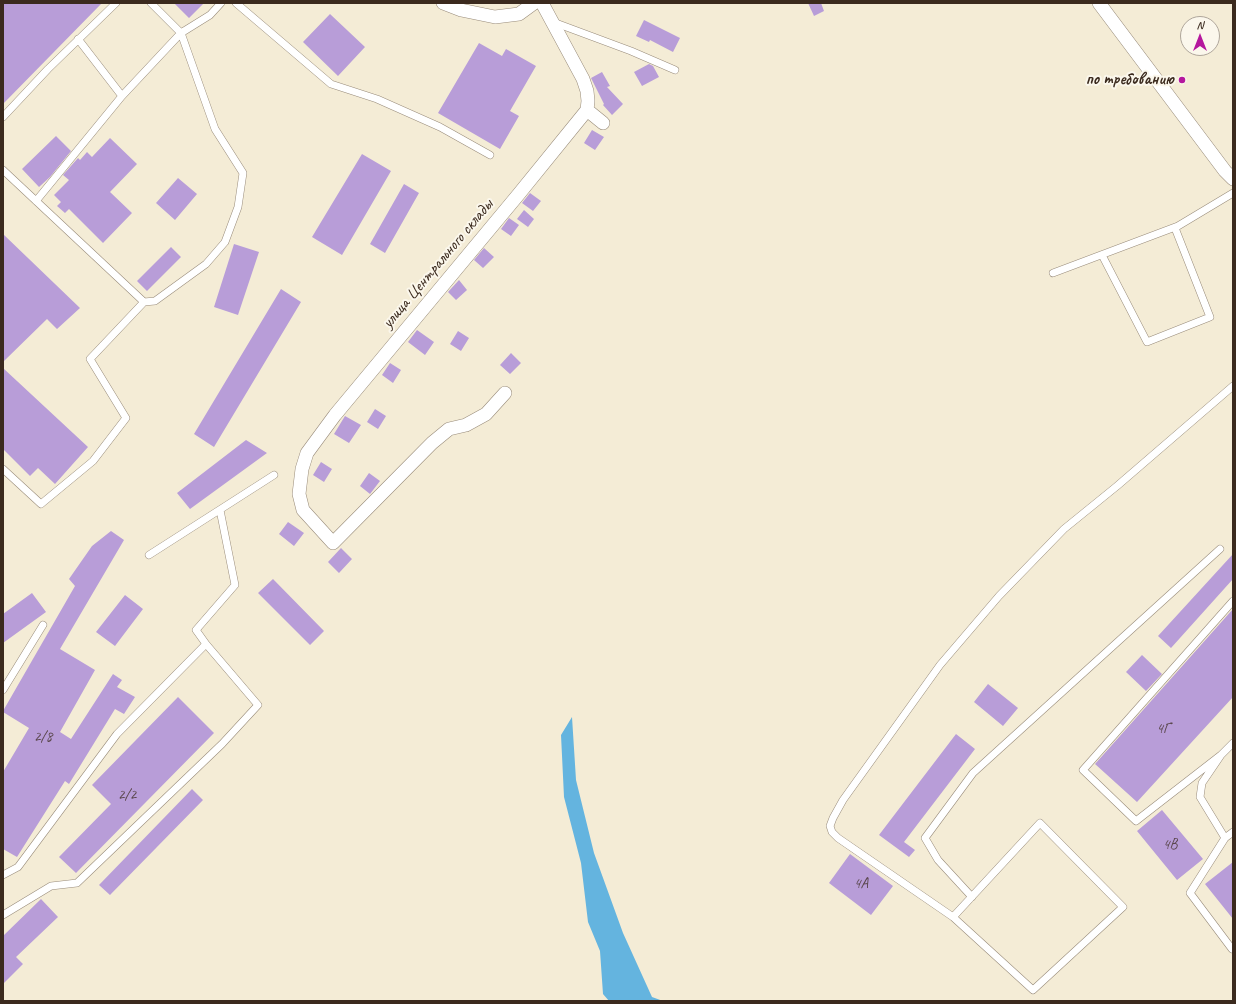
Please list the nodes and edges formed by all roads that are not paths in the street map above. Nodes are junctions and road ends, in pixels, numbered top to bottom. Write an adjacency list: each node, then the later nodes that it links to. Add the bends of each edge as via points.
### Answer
1 (116, 3): 11 (lane)
2 (151, 3): 10 (lane)
3 (221, 3): 10 (lane, via 210,15)
4 (236, 3): 17 (lane, via 331,84 377,99 440,127)
5 (443, 3): 6 (street, via 461,10 495,17 519,14)
6 (534, 3)
7 (542, 3): 9 (street)
8 (1099, 3): 19 (street)
9 (552, 22): 12 (lane); 14 (street, via 583,79 588,96)
10 (181, 34): 13 (lane); 25 (lane, via 215,129 243,173 238,207 225,242 206,264 155,301)
11 (78, 39): 13 (lane); 15 (lane)
12 (676, 70)
13 (122, 96): 21 (lane)
14 (587, 110): 16 (street); 27 (street, улица Центрального склады, via 307,453 299,494 303,510 333,543 432,443 449,429 466,425 486,414)
15 (3, 117)
16 (604, 123)
17 (490, 155)
18 (3, 170): 21 (lane)
19 (1233, 179)
20 (1233, 193): 22 (lane)
21 (36, 201): 25 (lane)
22 (1175, 228): 23 (lane); 23 (lane, via 1210,317 1147,342)
23 (1102, 255): 24 (lane)
24 (1053, 273)
25 (144, 302): 28 (lane, via 90,359 126,418 93,461 41,504)
26 (1233, 386): 44 (lane, via 1064,528 999,596 940,665 832,818 830,826 838,838)
27 (505, 393)
28 (3, 469)
29 (274, 475): 30 (lane)
30 (220, 510): 32 (lane); 35 (lane, via 235,586 196,630)
31 (1220, 550): 42 (lane, via 973,773 925,838 938,860)
32 (149, 555)
33 (1233, 601): 38 (lane, via 1083,770 1136,821)
34 (43, 625): 36 (lane)
35 (206, 644): 41 (lane, via 117,734 18,867); 43 (lane, via 258,705 222,744 77,883 50,886)
36 (3, 690)
37 (1233, 742): 38 (lane)
38 (1221, 755): 40 (lane, via 1202,783 1200,797)
39 (1233, 832): 40 (lane)
40 (1225, 838): 45 (lane, via 1190,893)
41 (3, 874)
42 (972, 897): 44 (lane); 44 (lane, via 1040,822 1123,907 1033,990)
43 (3, 915)
44 (953, 917)
45 (1232, 949)

